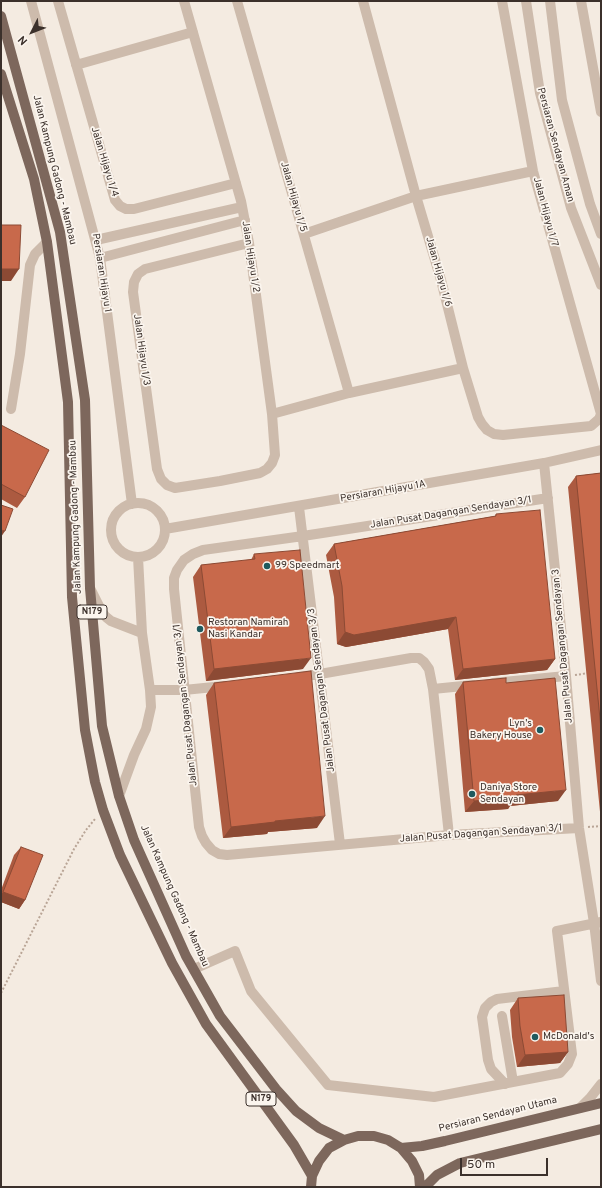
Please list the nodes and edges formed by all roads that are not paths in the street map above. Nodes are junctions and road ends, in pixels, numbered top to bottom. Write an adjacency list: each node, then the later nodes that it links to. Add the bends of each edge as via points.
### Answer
1 (31, 1): 22 (street, Persiaran Hijayu 1)
2 (58, 1): 12 (street, Jalan Hijayu 1/4)
3 (184, 1): 11 (street, Jalan Hijayu 1/2)
4 (237, 1): 20 (street, Jalan Hijayu 1/5)
5 (363, 1): 17 (street, Jalan Hijayu 1/6)
6 (502, 1): 15 (street, Jalan Hijayu 1/7)
7 (526, 1): 26 (street, Persiaran Sendayan Aman, via 540,93 571,208)
8 (550, 1): 21 (street, Persiaran Sendayan Aman, via 562,100 590,204)
9 (581, 1): 14 (street)
10 (1, 16): 41 (main road, Jalan Kampung Gadong - Mambau / N179, via 60,232 85,400)
11 (193, 32): 12 (street); 16 (street, Jalan Hijayu 1/2)
12 (76, 65): 16 (street, Jalan Hijayu 1/4, via 112,193 120,206 134,209)
13 (1, 74): 23 (main road, Jalan Kampung Gadong - Mambau / N179, via 34,180)
14 (601, 112)
15 (533, 171): 17 (street); 31 (street, Jalan Hijayu 1/7, via 601,414)
16 (236, 184): 18 (street, Jalan Hijayu 1/2)
17 (416, 196): 20 (street); 27 (street, Jalan Hijayu 1/6)
18 (242, 207): 19 (street, Jalan Hijayu 1/2); 22 (street)
19 (245, 220): 24 (street, Jalan Hijayu 1/2); 25 (street)
20 (304, 234): 28 (street, Jalan Hijayu 1/5)
21 (601, 234)
22 (96, 240): 25 (street, Persiaran Hijayu 1)
23 (47, 242): 29 (street, via 35,254 30,265); 66 (main road, Jalan Kampung Gadong - Mambau / N179, via 68,402 72,597 84,722 95,782 120,855 165,949 206,1024 294,1145)
24 (249, 243): 30 (street, Jalan Hijayu 1/2); 34 (street, Jalan Hijayu 1/3, via 145,269 138,274 134,282 133,292 157,469 161,480 175,488)
25 (100, 258): 36 (street, Persiaran Hijayu 1)
26 (601, 285)
27 (463, 368): 28 (street); 31 (street, Jalan Hijayu 1/6, via 478,417 487,430 494,434 590,426)
28 (349, 393): 30 (street)
29 (11, 409)
30 (272, 414): 34 (street, Jalan Hijayu 1/2, via 275,455 272,463 260,473)
31 (598, 419)
32 (601, 450): 33 (street, Persiaran Hijayu 1A)
33 (544, 463): 35 (street, Jalan Pusat Dagangan Sendayan 3); 37 (street, Persiaran Hijayu 1A)
34 (220, 481)
35 (548, 498): 39 (street, Jalan Pusat Dagangan Sendayan 3/1); 44 (street, Jalan Pusat Dagangan Sendayan 3)
36 (132, 504): 38 (street, via 150,506 158,512); 40 (street, via 124,507 112,520 112,538 121,552)
37 (299, 506): 38 (street, Persiaran Hijayu 1A); 39 (street, Jalan Pusat Dagangan Sendayan 3/3)
38 (165, 529): 40 (street, via 160,546 154,552)
39 (304, 536): 43 (street, Jalan Pusat Dagangan Sendayan 3/3); 49 (street, Jalan Pusat Dagangan Sendayan 3/1, via 203,550 184,560 174,578 174,589)
40 (138, 557): 42 (street)
41 (90, 588): 42 (street, via 106,617); 50 (main road, Jalan Kampung Gadong - Mambau / N179, via 102,726)
42 (142, 633): 48 (street)
43 (320, 674): 45 (street); 47 (street, via 419,658 428,668); 53 (street, Jalan Pusat Dagangan Sendayan 3/3)
44 (566, 676): 47 (street); 51 (street, Jalan Pusat Dagangan Sendayan 3)
45 (290, 678)
46 (237, 684): 49 (street)
47 (433, 689): 52 (street)
48 (150, 690): 49 (street); 50 (street, via 151,707 146,729)
49 (184, 690): 53 (street, Jalan Pusat Dagangan Sendayan 3/1, via 199,827 212,850 227,855)
50 (119, 796): 55 (main road, Jalan Kampung Gadong - Mambau / N179, via 134,840)
51 (579, 828): 52 (street, Jalan Pusat Dagangan Sendayan 3/1); 54 (street, Jalan Pusat Dagangan Sendayan 3)
52 (449, 835): 53 (street, Jalan Pusat Dagangan Sendayan 3/1)
53 (340, 844)
54 (598, 922): 56 (street, Jalan Pusat Dagangan Sendayan 3); 57 (street, via 557,931)
55 (194, 969): 59 (street, via 235,951 251,991 328,1085 434,1097); 64 (main road, Jalan Kampung Gadong - Mambau / N179, via 220,1016 276,1089 296,1111 319,1128)
56 (601, 981)
57 (564, 991): 59 (street, via 572,1054 568,1064 560,1073); 59 (street, via 497,999 485,1008 482,1017 490,1069)
58 (502, 1016): 59 (street)
59 (509, 1083)
60 (601, 1084): 62 (street)
61 (601, 1103): 62 (main road, Persiaran Sendayan Utama)
62 (580, 1108): 65 (main road, Persiaran Sendayan Utama, via 429,1144)
63 (601, 1129): 69 (main road, via 460,1163 437,1175)
64 (344, 1140): 65 (main road, via 358,1136 374,1136 388,1140); 66 (main road, via 329,1148 318,1161)
65 (401, 1148): 68 (main road, via 419,1175)
66 (312, 1176): 67 (main road)
67 (311, 1187)
68 (420, 1187)
69 (425, 1187)

